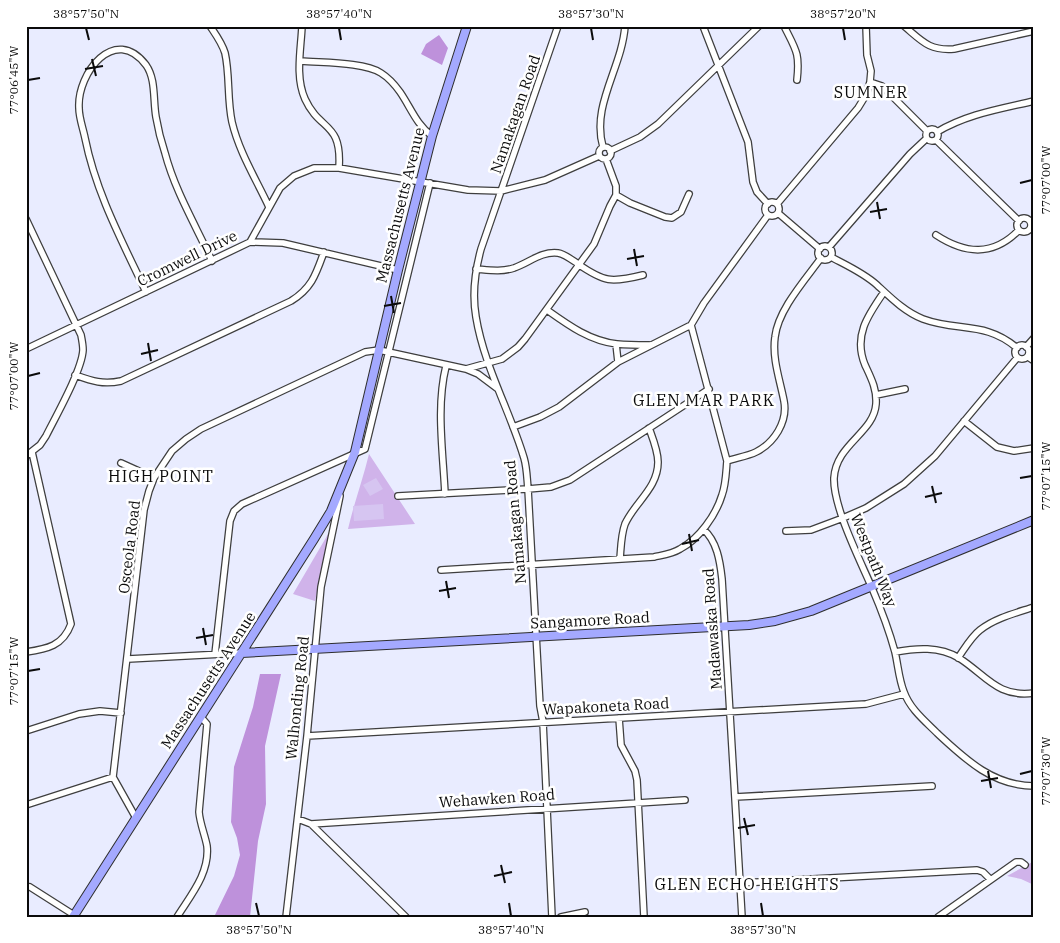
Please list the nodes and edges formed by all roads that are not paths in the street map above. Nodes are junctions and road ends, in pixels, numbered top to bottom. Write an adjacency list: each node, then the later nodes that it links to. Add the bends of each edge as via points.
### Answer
1 (210, 26): 35 (street, via 219,39 227,65 232,123)
2 (302, 26): 13 (street)
3 (467, 26): 20 (main road, Massachusetts Avenue)
4 (558, 26): 30 (street, Namakagan Road)
5 (625, 26): 23 (street, via 601,114)
6 (703, 26): 14 (street)
7 (759, 26): 14 (street)
8 (784, 26): 15 (street, via 798,54)
9 (866, 26): 16 (street)
10 (904, 26): 11 (street, via 925,44 942,50)
11 (1024, 29): 12 (street)
12 (1034, 31)
13 (300, 61): 20 (street, via 365,66 380,72 400,93 421,128); 27 (street, via 299,78 305,99 336,136)
14 (718, 66): 24 (street, via 658,124 640,137); 33 (street, via 748,142 753,182)
15 (797, 80)
16 (870, 82): 18 (street, via 882,86); 34 (street, via 858,108)
17 (1034, 102): 19 (street, via 970,116)
18 (927, 131): 19 (street); 21 (street)
19 (937, 132): 22 (street, via 939,137)
20 (432, 136): 28 (main road, Massachusetts Avenue)
21 (926, 139): 22 (street); 47 (street)
22 (936, 140): 40 (street)
23 (603, 148): 24 (street); 25 (street)
24 (610, 151): 26 (street, via 610,157)
25 (599, 156): 26 (street); 30 (street, via 545,180)
26 (606, 159): 32 (street)
27 (339, 168): 28 (street); 35 (street, via 314,168 294,176 280,188)
28 (420, 181): 29 (street); 55 (main road, Massachusetts Avenue)
29 (430, 183): 30 (street, via 468,190); 69 (street, Massachusetts Avenue)
30 (501, 191): 54 (street, Namakagan Road)
31 (689, 194): 32 (street, via 680,212 672,218)
32 (616, 195): 53 (street, via 594,244)
33 (768, 204): 34 (street); 37 (street)
34 (776, 204): 36 (street)
35 (269, 207): 46 (street)
36 (778, 213): 37 (street); 48 (street)
37 (768, 215): 61 (street)
38 (1034, 216): 41 (street)
39 (26, 219): 60 (street)
40 (1019, 221): 41 (street); 42 (street)
41 (1029, 221): 43 (street)
42 (1019, 230): 43 (street); 45 (street, via 1005,242 985,250 960,248)
43 (1028, 230): 44 (street)
44 (1034, 235)
45 (936, 236)
46 (250, 242): 49 (street, Cromwell Drive, via 283,243); 52 (street, Cromwell Drive)
47 (830, 247): 48 (street); 50 (street)
48 (820, 249): 51 (street)
49 (324, 252): 55 (street, Cromwell Drive); 77 (street, via 315,278 291,301 121,381 98,383)
50 (831, 256): 51 (street); 58 (street)
51 (821, 258): 88 (street, via 785,309 774,336 774,356 785,404 780,428 767,445 755,453)
52 (212, 261): 57 (street, Cromwell Drive); 57 (street, via 165,155 152,77 147,66 130,52 108,52 85,76 79,109 98,187)
53 (580, 265): 54 (street, via 565,255 547,253 507,270); 56 (street, via 608,280); 59 (street)
54 (476, 269): 74 (street, Namakagan Road, via 475,315)
55 (398, 270): 68 (main road, Massachusetts Avenue)
56 (642, 275)
57 (146, 292): 60 (street, Cromwell Drive)
58 (884, 292): 67 (street, via 904,309 922,318 989,331 1007,339); 81 (street, Westpath Way, via 867,317 861,342 864,362)
59 (547, 310): 63 (street, via 584,334); 74 (street, via 518,347 502,359)
60 (76, 325): 66 (street, Cromwell Drive); 77 (street, via 83,349)
61 (691, 325): 64 (street); 79 (street)
62 (1034, 338): 65 (street)
63 (616, 344): 64 (street); 72 (street)
64 (649, 345): 72 (street)
65 (1026, 347): 67 (street); 70 (street)
66 (26, 348)
67 (1017, 348): 71 (street)
68 (379, 350): 69 (street); 86 (main road, Massachusetts Avenue); 90 (street, Osceola Road, via 365,352 201,429 172,452)
69 (389, 352): 75 (street); 86 (street, Massachusetts Avenue, via 364,449)
70 (1028, 357): 71 (street); 73 (street)
71 (1017, 358): 82 (street)
72 (618, 362): 83 (street, via 559,407)
73 (1034, 362)
74 (489, 363): 76 (street); 80 (street, Namakagan Road)
75 (446, 366): 76 (street); 93 (street, via 440,402)
76 (466, 369): 80 (street)
77 (75, 375): 87 (street, via 46,436)
78 (905, 388): 81 (street)
79 (709, 389): 84 (street); 88 (street)
80 (499, 390): 83 (street, Namakagan Road)
81 (876, 395): 95 (street, Westpath Way, via 872,418 837,463 834,492)
82 (964, 421): 85 (street, via 997,446 1014,451); 95 (street, via 935,456 904,484)
83 (513, 427): 92 (street, Namakagan Road, via 525,460)
84 (649, 428): 92 (street, via 570,480 551,487); 99 (street, via 657,456 657,472 652,486 625,525)
85 (1034, 448)
86 (355, 452): 91 (main road, Massachusetts Avenue); 110 (street, via 242,504 234,511 230,521)
87 (29, 454): 107 (street, via 71,624 59,643)
88 (727, 460): 97 (street, via 722,496)
89 (120, 463): 90 (street)
90 (154, 478): 111 (street, Osceola Road, via 144,510)
91 (343, 484): 106 (street, Walhonding Road, via 321,587); 109 (main road, Massachusetts Avenue, via 322,525)
92 (528, 489): 93 (street); 100 (street, Namakagan Road)
93 (445, 494): 94 (street)
94 (398, 496)
95 (843, 518): 98 (street, via 811,530); 102 (street, Westpath Way)
96 (1034, 520): 102 (main road, Sangamore Road)
97 (703, 529): 99 (street, via 691,542 670,554); 104 (street, Madawaska Road, via 710,536 720,561)
98 (786, 531)
99 (620, 559): 100 (street)
100 (532, 564): 101 (street); 105 (street, Namakagan Road)
101 (442, 570)
102 (872, 586): 104 (main road, Sangamore Road, via 790,618); 108 (street, Westpath Way)
103 (1034, 607): 112 (street, via 987,625 972,638)
104 (724, 626): 105 (main road, Sangamore Road); 115 (street, Madawaska Road)
105 (536, 637): 106 (main road, Sangamore Road); 119 (street, Namakagan Road)
106 (315, 650): 109 (main road, Sangamore Road); 121 (street, Walhonding Road)
107 (26, 652)
108 (894, 652): 112 (street, via 925,648); 114 (street, Westpath Way)
109 (242, 653): 110 (street, Sangamore Road); 117 (main road, Massachusetts Avenue)
110 (215, 654): 111 (street, Sangamore Road)
111 (128, 658): 116 (street, Osceola Road)
112 (958, 658): 113 (street, via 996,687 1010,692)
113 (1034, 693)
114 (904, 694): 115 (street, Wapakoneta Road, via 866,704); 124 (street, Westpath Way, via 921,717 979,770 1012,783)
115 (730, 712): 118 (street, Wapakoneta Road); 125 (street, Madawaska Road)
116 (121, 713): 120 (street, via 79,714); 122 (street, Osceola Road)
117 (201, 717): 130 (main road, Massachusetts Avenue); 139 (street, via 206,724 199,812 207,861 202,877)
118 (619, 718): 119 (street, Wapakoneta Road); 127 (street, via 621,745 635,772)
119 (543, 722): 121 (street, Wapakoneta Road); 129 (street, Namakagan Road)
120 (26, 731)
121 (307, 736): 131 (street, Walhonding Road)
122 (114, 777): 128 (street); 130 (street)
123 (932, 786): 125 (street)
124 (1034, 786)
125 (735, 798): 135 (street, Madawaska Road)
126 (685, 800): 127 (street, Wehawken Road)
127 (638, 802): 129 (street, Wehawken Road); 144 (street)
128 (26, 805)
129 (547, 808): 132 (street, Wehawken Road); 142 (street, Namakagan Road)
130 (136, 818): 138 (main road, Massachusetts Avenue)
131 (298, 819): 132 (street); 140 (street, Walhonding Road)
132 (311, 824): 141 (street)
133 (1025, 865): 134 (street, via 1016,862)
134 (990, 879): 135 (street, via 977,870); 146 (street)
135 (740, 883): 145 (street, Madawaska Road)
136 (30, 887): 138 (street)
137 (585, 912): 143 (street)
138 (74, 916)
139 (177, 917)
140 (286, 917)
141 (406, 917)
142 (552, 917)
143 (561, 917)
144 (644, 917)
145 (742, 917)
146 (938, 917)

